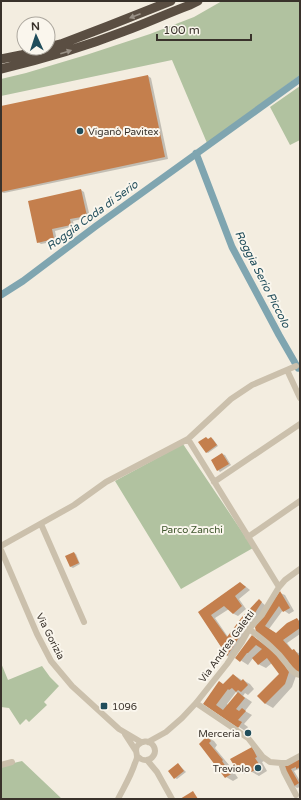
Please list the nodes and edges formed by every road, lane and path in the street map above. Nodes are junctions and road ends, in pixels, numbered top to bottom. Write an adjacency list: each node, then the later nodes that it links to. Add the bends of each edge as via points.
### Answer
1 (171, 1): 3 (highway, one-way to 3)
2 (198, 1): 6 (highway, one-way to 2, via 68,51)
3 (56, 45)
4 (16, 56): 5 (highway)
5 (1, 59)
6 (1, 69)
7 (296, 366): 8 (street)
8 (287, 370): 9 (street); 11 (street, via 252,385 231,399)
9 (300, 398)
10 (300, 424): 12 (street)
11 (188, 439): 12 (street); 14 (street, via 106,482)
12 (214, 482): 15 (street)
13 (300, 501): 15 (street)
14 (41, 524): 16 (street); 20 (street)
15 (248, 537): 19 (street)
16 (1, 546)
17 (1, 550): 24 (street, Via Gorizia, via 51,661 72,686)
18 (300, 569): 19 (street, Via Andrea Galetti)
19 (280, 587): 21 (street, Via Andrea Galetti, via 262,615)
20 (84, 622)
21 (249, 629): 22 (street, via 272,646 292,671); 23 (street, Via Andrea Galetti, via 227,664)
22 (300, 675)
23 (196, 703): 25 (street, Via Andrea Galetti); 33 (street, via 248,738 270,762)
24 (122, 732): 26 (street, Via Gorizia); 29 (street, Via Gorizia)
25 (166, 732): 27 (street, Via Andrea Galetti); 28 (street, Via Andrea Galetti)
26 (141, 742): 27 (street); 29 (street, via 137,746)
27 (148, 742): 28 (street)
28 (154, 748): 31 (street, via 155,751)
29 (137, 753): 31 (street, via 142,760); 35 (street)
30 (300, 756): 33 (street, via 287,763)
31 (148, 759): 35 (street); 38 (street)
32 (12, 762): 34 (street)
33 (281, 763): 36 (street)
34 (1, 765)
35 (132, 773): 37 (street)
36 (296, 795)
37 (118, 799)
38 (172, 799)

